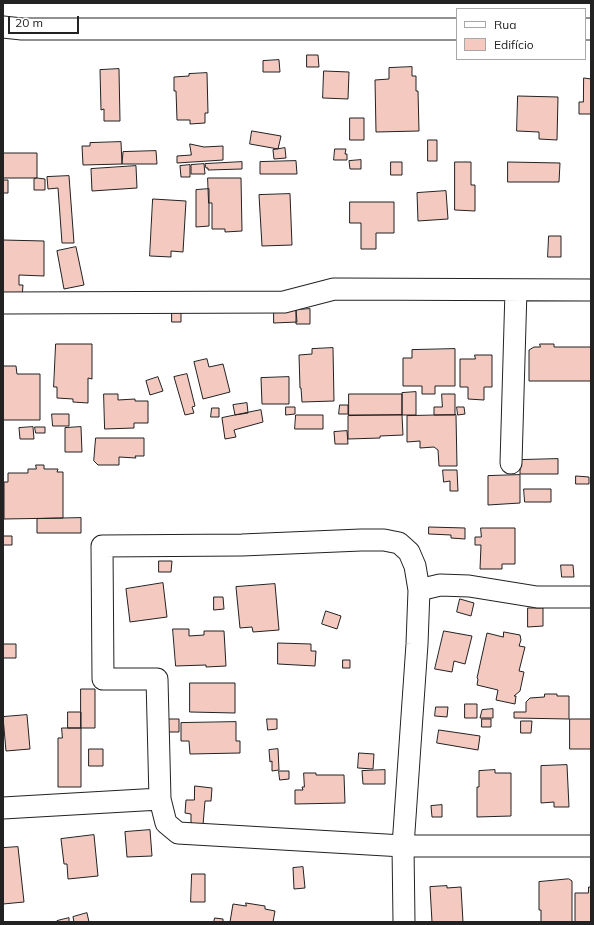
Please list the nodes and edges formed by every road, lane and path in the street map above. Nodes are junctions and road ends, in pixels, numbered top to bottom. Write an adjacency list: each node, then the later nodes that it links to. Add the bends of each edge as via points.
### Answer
1 (3, 27): 2 (street)
2 (456, 29)
3 (516, 290): 4 (street); 5 (street, via 334,289 284,302); 6 (street)
4 (591, 290)
5 (3, 303)
6 (511, 463)
7 (419, 590): 8 (street, via 440,585 469,586 537,597); 9 (street, via 415,566 409,552 399,543 384,540 102,546 103,679 157,679); 11 (street)
8 (591, 597)
9 (160, 799): 10 (street); 11 (street, via 166,823 178,833)
10 (3, 808)
11 (402, 846): 12 (street); 13 (street)
12 (591, 846)
13 (404, 922)

